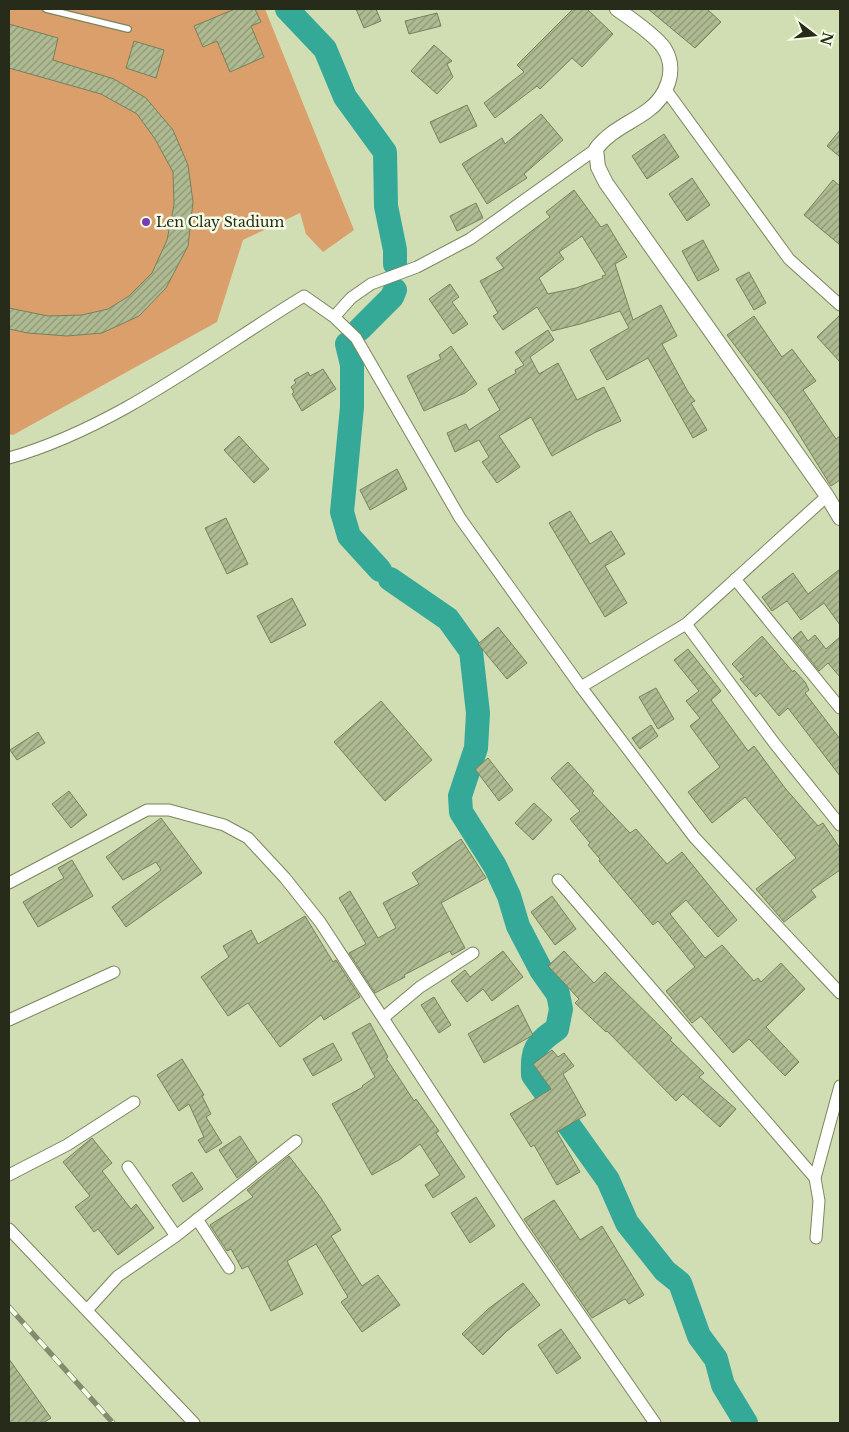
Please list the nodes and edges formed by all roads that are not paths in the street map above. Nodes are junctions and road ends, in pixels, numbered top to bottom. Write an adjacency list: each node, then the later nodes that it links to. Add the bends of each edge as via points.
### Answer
1 (46, 9): 3 (lane)
2 (617, 9): 4 (street, via 663,47 671,62)
3 (128, 29)
4 (666, 90): 5 (street, via 662,100 605,137); 6 (street, via 789,258)
5 (596, 149): 7 (street, via 470,239 417,267 372,284 351,298); 9 (street, via 598,167 606,183)
6 (840, 305)
7 (334, 316): 8 (street, via 304,296 148,395 51,444); 13 (street, via 356,338 460,518)
8 (9, 458)
9 (827, 496): 10 (street); 11 (street)
10 (840, 518)
11 (735, 578): 12 (street); 14 (street)
12 (686, 624): 13 (street); 15 (street)
13 (581, 687): 20 (street, via 694,837)
14 (840, 708)
15 (840, 825)
16 (558, 880): 28 (street)
17 (9, 883): 21 (street, via 147,810 169,810 224,825 248,838 285,878 320,922)
18 (473, 953): 21 (street, via 420,987)
19 (114, 972): 22 (street)
20 (840, 993)
21 (383, 1018): 36 (street, via 518,1224)
22 (9, 1020)
23 (840, 1086): 28 (street)
24 (134, 1102): 27 (street, via 67,1145)
25 (296, 1141): 29 (street)
26 (128, 1167): 31 (street)
27 (9, 1175)
28 (815, 1178): 32 (street, via 820,1201)
29 (198, 1219): 31 (street); 33 (street)
30 (9, 1229): 34 (street)
31 (176, 1236): 34 (street, via 118,1276)
32 (816, 1238)
33 (229, 1268)
34 (87, 1310): 35 (street)
35 (194, 1423)
36 (655, 1423)

